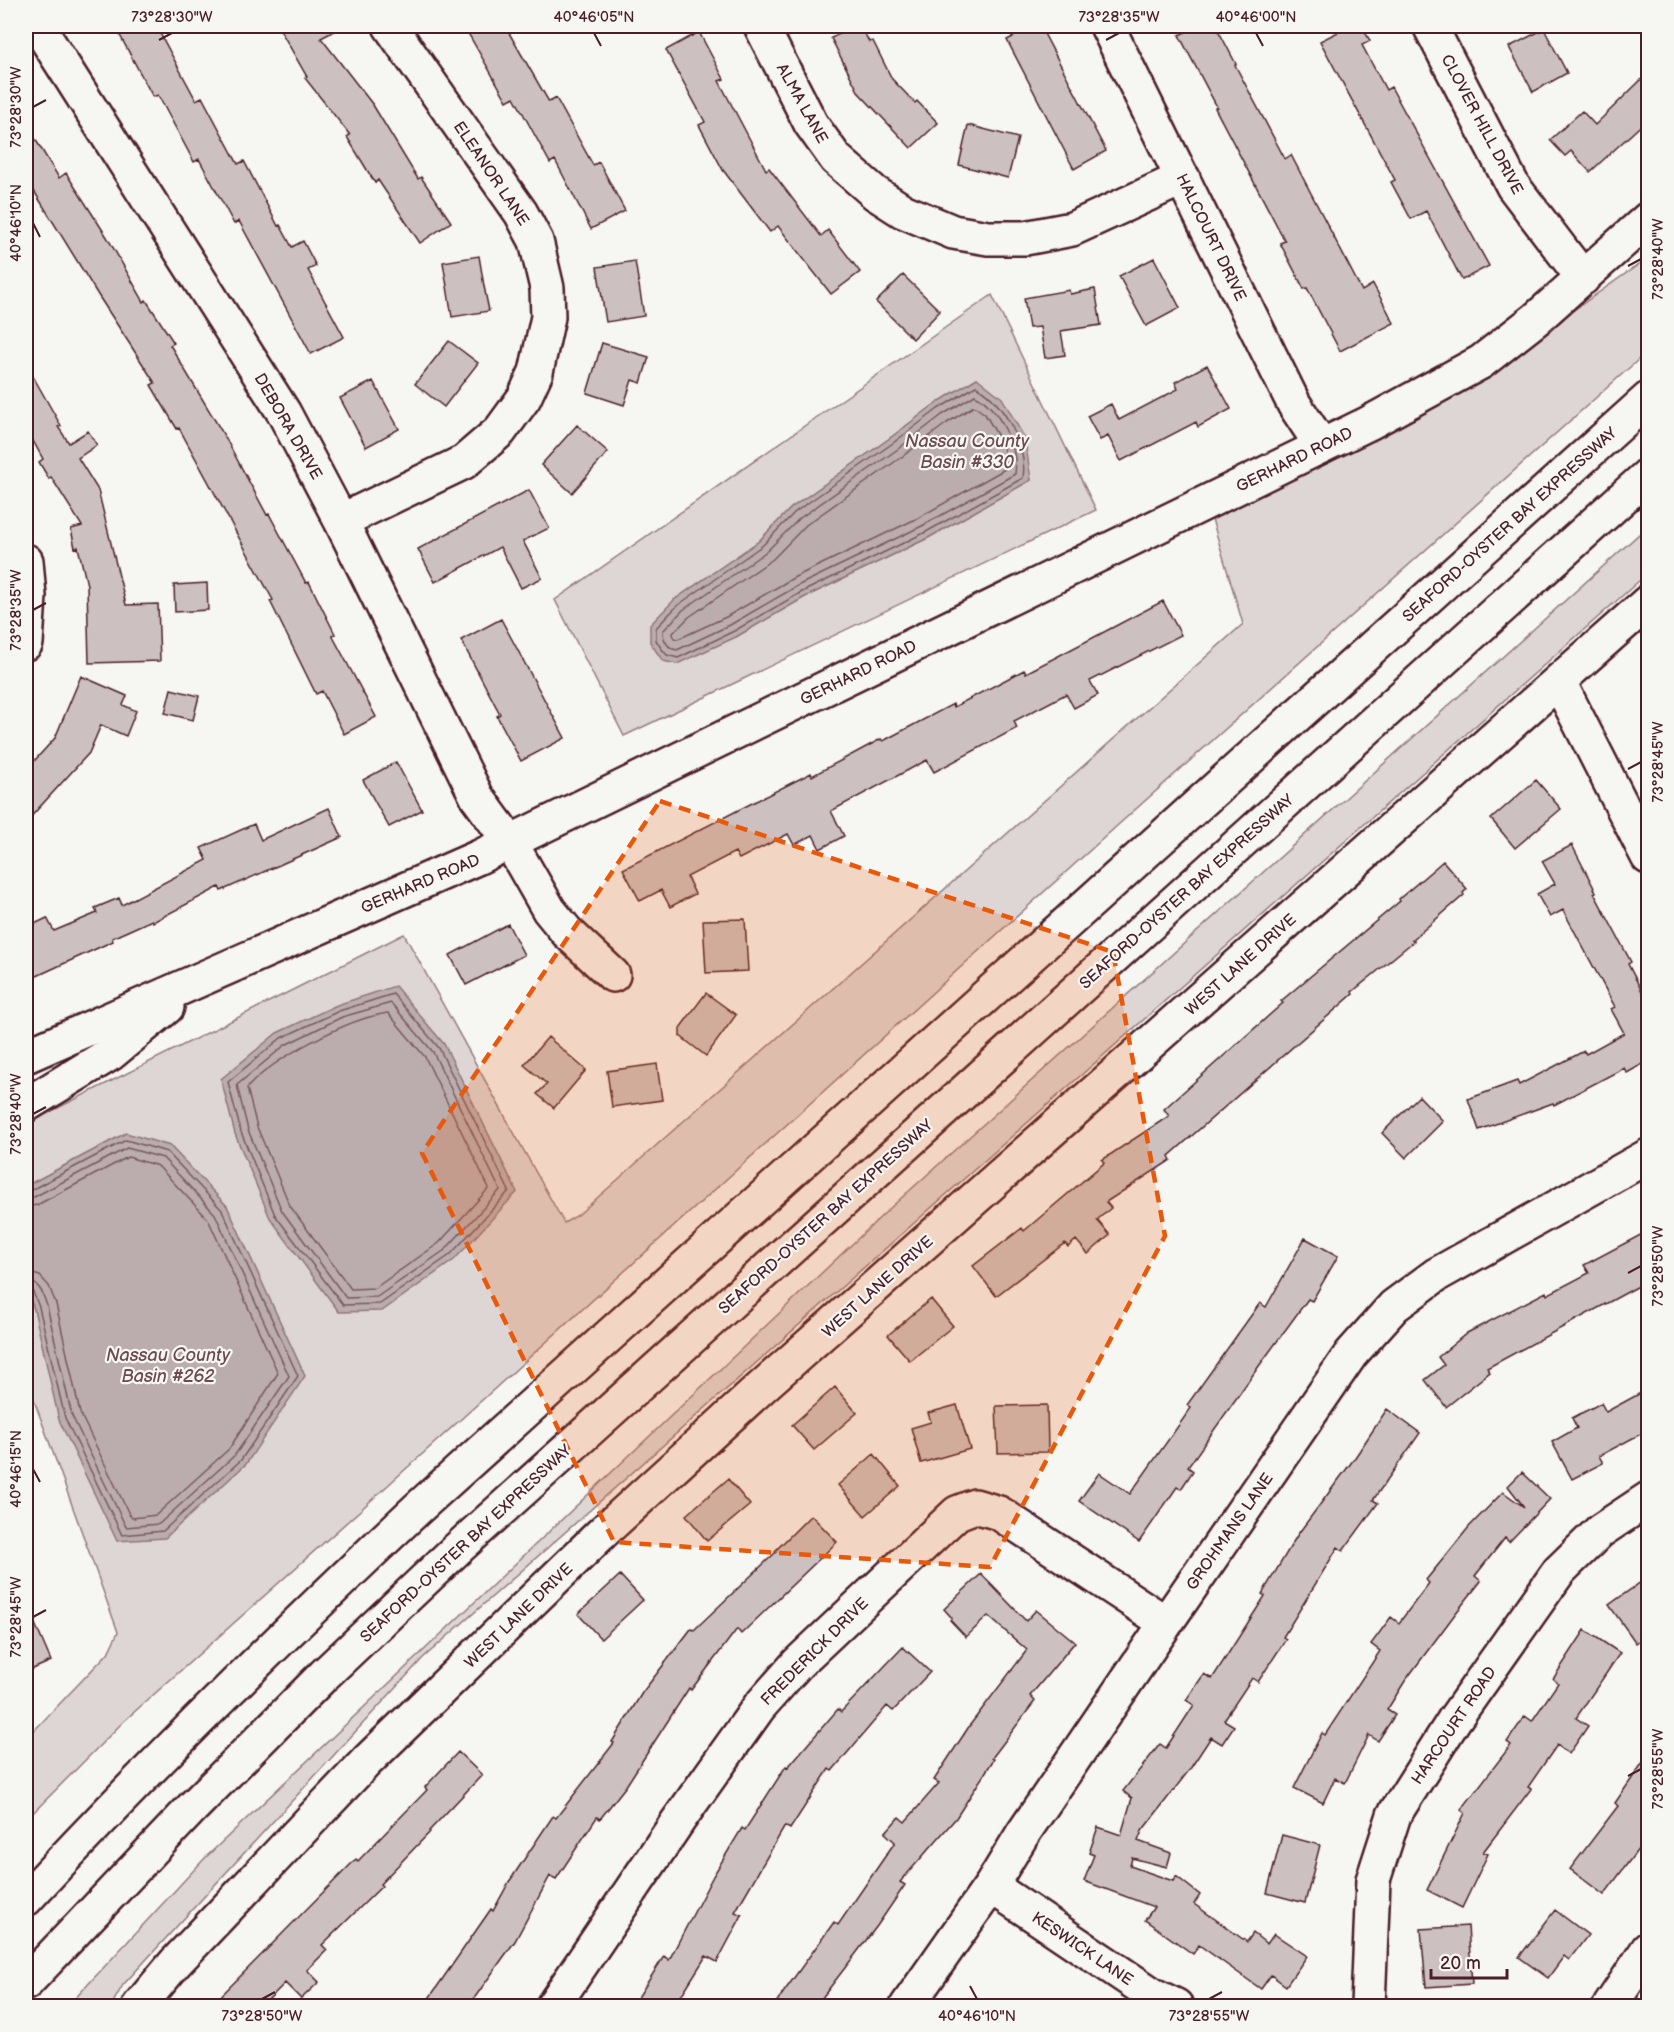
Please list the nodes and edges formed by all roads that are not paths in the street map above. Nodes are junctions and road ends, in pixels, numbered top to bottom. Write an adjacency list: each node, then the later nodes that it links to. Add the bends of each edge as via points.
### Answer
1 (38, 26): 12 (main road, DEBORA DRIVE, via 284,413)
2 (390, 26): 12 (main road, ELEANOR LANE, via 521,213 536,241 547,288 548,317 536,372 524,398 500,431 464,462)
3 (761, 26): 6 (main road, ALMA LANE, via 811,124 836,159 903,211 953,232 988,238 1025,238 1072,229)
4 (1107, 26): 6 (main road, HALCOURT DRIVE)
5 (1430, 26): 8 (main road, CLOVER HILL DRIVE, via 1513,186)
6 (1183, 178): 10 (main road, HALCOURT DRIVE, via 1294,404)
7 (1648, 219): 8 (main road, GERHARD ROAD)
8 (1583, 278): 10 (main road, GERHARD ROAD, via 1481,362)
9 (1648, 399): 26 (main road, SEAFORD-OYSTER BAY EXPRESSWAY, via 502,1430 284,1634)
10 (1321, 445): 17 (main road, GERHARD ROAD)
11 (1648, 475): 27 (main road, SEAFORD-OYSTER BAY EXPRESSWAY, via 456,1550)
12 (341, 521): 17 (main road, DEBORA DRIVE, via 477,797)
13 (26, 561): 15 (main road)
14 (1648, 602): 16 (main road, WEST LANE DRIVE)
15 (26, 643)
16 (1559, 682): 18 (main road); 34 (main road, WEST LANE DRIVE, via 602,1533 367,1761)
17 (510, 842): 19 (main road, DEBORA DRIVE, via 549,910); 20 (main road, GERHARD ROAD)
18 (1648, 857)
19 (613, 975)
20 (196, 983): 21 (main road, GERHARD ROAD); 22 (main road, via 110,1053)
21 (26, 1056)
22 (26, 1105)
23 (1648, 1156): 25 (main road, GROHMANS LANE, via 1436,1275 1394,1306 1351,1354)
24 (1648, 1499): 38 (main road, HARCOURT ROAD, via 1600,1531 1559,1571 1454,1720 1394,1815 1373,1880)
25 (1166, 1623): 29 (main road, GROHMANS LANE, via 1022,1835); 35 (main road, FREDERICK DRIVE, via 999,1513 975,1506 957,1513 798,1663 759,1707)
26 (152, 1767): 28 (main road); 30 (main road, SEAFORD-OYSTER BAY EXPRESSWAY)
27 (193, 1807): 32 (main road, SEAFORD-OYSTER BAY EXPRESSWAY); 33 (main road)
28 (26, 1876)
29 (992, 1886): 36 (main road, GROHMANS LANE); 37 (main road, KESWICK LANE)
30 (26, 1899)
31 (1648, 1949): 39 (main road)
32 (26, 1983)
33 (30, 2007)
34 (139, 2007)
35 (553, 2007)
36 (907, 2007)
37 (1176, 2007)
38 (1368, 2007)
39 (1610, 2007)

